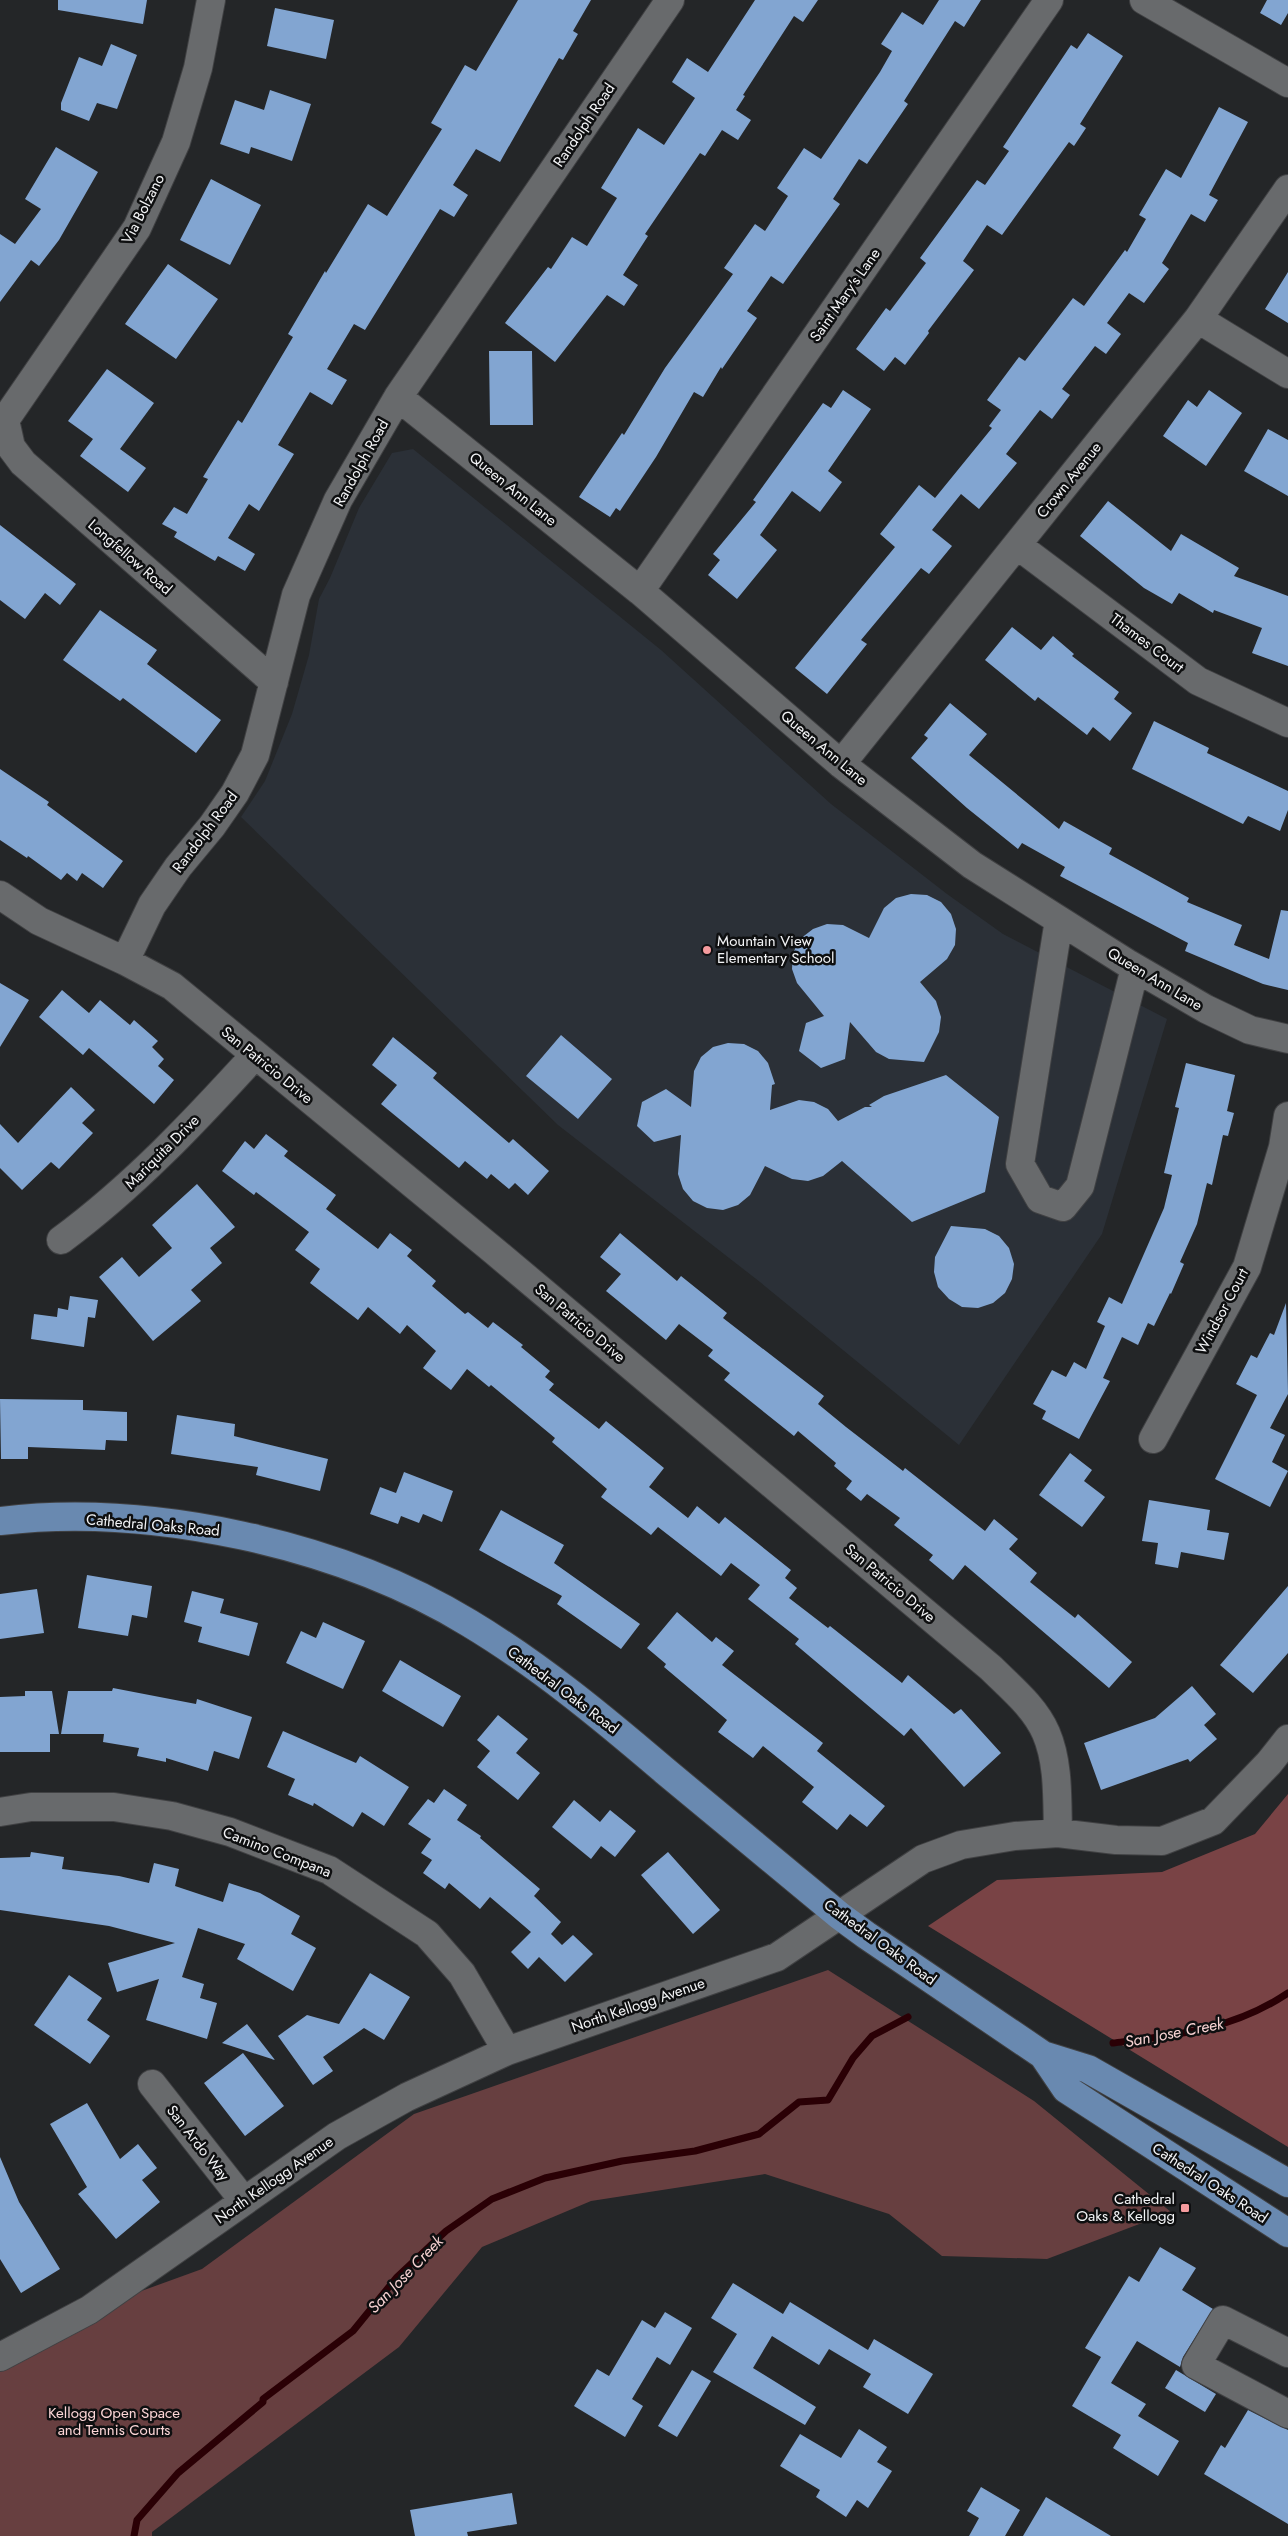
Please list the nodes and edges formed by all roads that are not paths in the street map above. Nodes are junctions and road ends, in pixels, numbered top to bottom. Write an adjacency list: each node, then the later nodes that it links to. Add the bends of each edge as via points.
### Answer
1 (211, 0): 10 (street, Via Bolzano, via 198,68 176,142 137,228)
2 (670, 0): 9 (street, Randolph Road)
3 (1050, 0): 12 (street, Saint Mary's Lane)
4 (1144, 0): 5 (street)
5 (1288, 83)
6 (1288, 189): 7 (street, Crown Avenue)
7 (1198, 319): 8 (street); 11 (street, Crown Avenue)
8 (1288, 374)
9 (398, 397): 12 (street, Queen Ann Lane); 13 (street, Randolph Road, via 338,500 296,595)
10 (2, 420): 13 (street, Longfellow Road, via 11,447 23,463)
11 (1017, 544): 14 (street, Thames Court, via 1198,681); 15 (street, Crown Avenue)
12 (640, 591): 15 (street, Queen Ann Lane)
13 (274, 682): 18 (street, Randolph Road, via 255,755 235,793 152,905)
14 (1288, 723)
15 (841, 764): 17 (street, Queen Ann Lane, via 972,865)
16 (0, 895): 18 (street, San Patricio Drive, via 39,921)
17 (1059, 920): 19 (street, Queen Ann Lane); 19 (street, via 1020,1164 1040,1199 1063,1207 1080,1186)
18 (125, 960): 21 (street, San Patricio Drive, via 172,986)
19 (1135, 968): 20 (street, Queen Ann Lane, via 1250,1030)
20 (1288, 1038)
21 (255, 1055): 23 (street, Mariquita Drive, via 178,1139 100,1211); 28 (street, San Patricio Drive, via 654,1385 983,1661 1024,1700 1046,1732 1056,1773)
22 (1288, 1116): 24 (street, Windsor Court, via 1283,1147 1247,1267)
23 (61, 1240)
24 (1153, 1439)
25 (0, 1521): 29 (main road, Cathedral Oaks Road, via 66,1517 213,1528 311,1553 400,1587 467,1622 521,1657 616,1729)
26 (1288, 1739): 28 (street, North Kellogg Avenue, via 1214,1821 1162,1841 1116,1840)
27 (0, 1812): 30 (street, Camino Compana, via 31,1807 114,1806 172,1816 230,1832 329,1870 427,1934 462,1974)
28 (1058, 1833): 29 (street, North Kellogg Avenue, via 961,1845 923,1859)
29 (840, 1916): 30 (street, North Kellogg Avenue, via 776,1957); 31 (main road, Cathedral Oaks Road)
30 (507, 2051): 34 (street, North Kellogg Avenue, via 407,2097 337,2136)
31 (1043, 2055): 33 (main road, Cathedral Oaks Road, via 1088,2069); 35 (main road, Cathedral Oaks Road, via 1066,2089)
32 (152, 2084): 34 (street, San Ardo Way)
33 (1288, 2183)
34 (244, 2201): 37 (street, North Kellogg Avenue, via 89,2310)
35 (1288, 2233)
36 (1288, 2353): 38 (street, via 1223,2320 1196,2365)
37 (0, 2357)
38 (1288, 2414)

